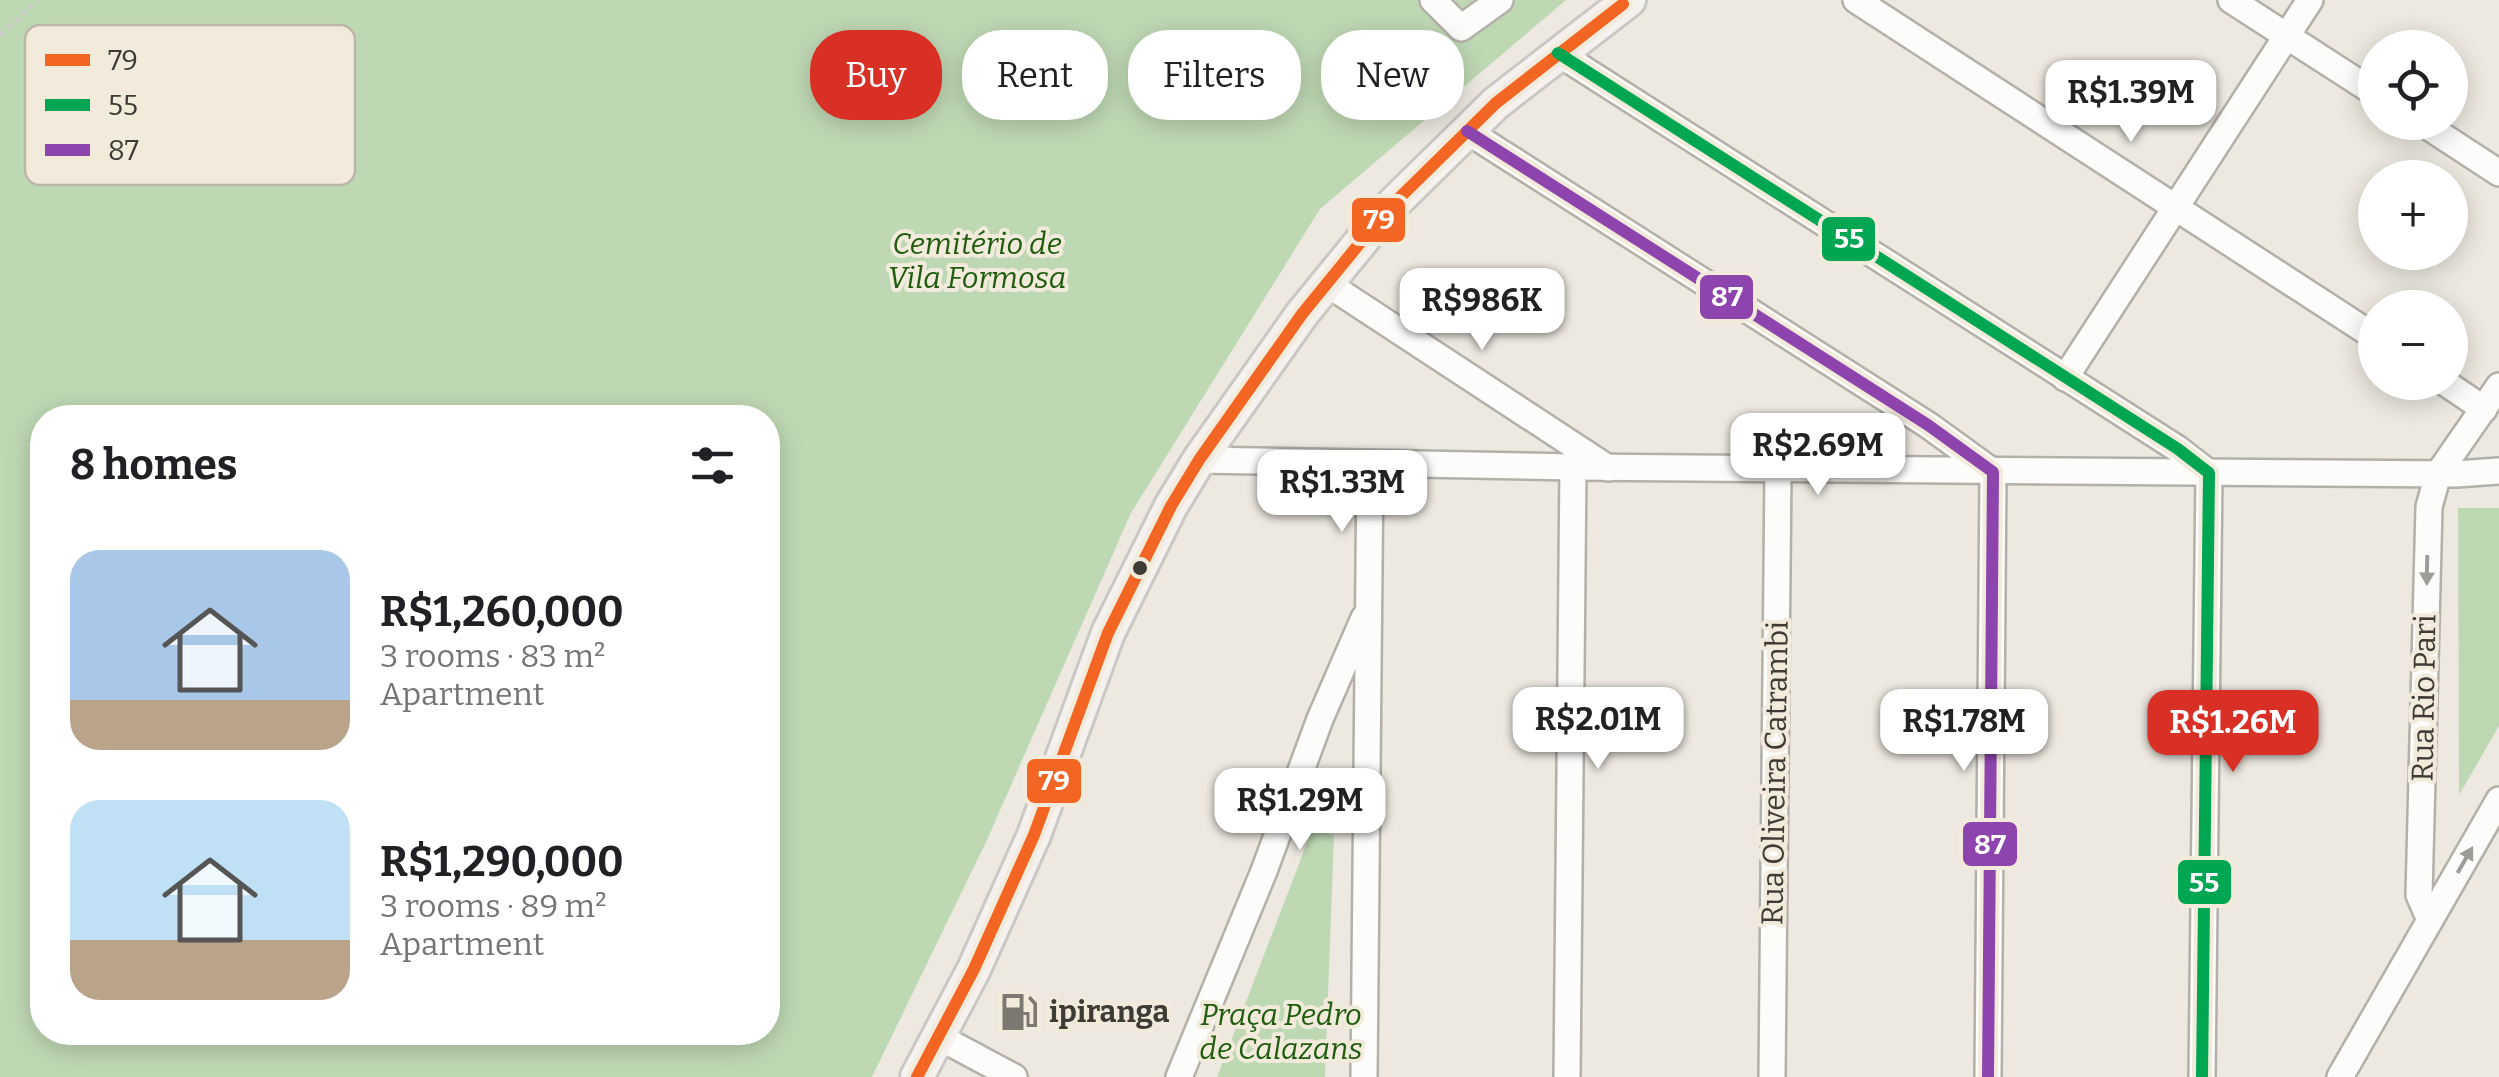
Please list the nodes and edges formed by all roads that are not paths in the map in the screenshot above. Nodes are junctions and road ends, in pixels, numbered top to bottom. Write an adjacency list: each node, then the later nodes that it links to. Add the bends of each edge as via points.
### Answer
1 (1433, 0): 2 (street, via 1461,28)
2 (1500, 0)
3 (1629, 0): 8 (main road)
4 (1856, 0): 13 (street)
5 (2230, 0): 7 (street)
6 (2310, 0): 7 (street)
7 (2286, 35): 9 (street); 13 (street)
8 (1558, 53): 10 (main road); 16 (street)
9 (2358, 82)
10 (1467, 132): 14 (main road, via 1386,211); 25 (street)
11 (2449, 140): 12 (street)
12 (2499, 173)
13 (2176, 207): 15 (street); 16 (street)
14 (1326, 284): 20 (main road); 23 (street)
15 (2358, 326)
16 (2065, 378): 27 (street)
17 (2499, 386): 19 (street)
18 (2468, 398): 19 (street)
19 (2484, 409): 28 (street)
20 (1199, 460): 21 (street); 32 (main road, via 1108,633 1034,835)
21 (1370, 464): 22 (street); 29 (street)
22 (1573, 467): 23 (street); 37 (street)
23 (1608, 468): 24 (street)
24 (1778, 470): 25 (street); 38 (street, Rua Oliveira Catrambi)
25 (1993, 472): 27 (street); 39 (street)
26 (2499, 472): 28 (street)
27 (2209, 473): 28 (street); 40 (street)
28 (2438, 474): 31 (street, Rua Rio Pari, one-way to 31, via 2428,508 2419,894)
29 (1369, 606): 35 (street); 36 (street)
30 (2499, 800): 31 (street, one-way to 30)
31 (2430, 920): 41 (street)
32 (939, 1037): 33 (main road); 34 (street)
33 (917, 1077)
34 (1014, 1077)
35 (1179, 1077)
36 (1364, 1077)
37 (1567, 1077)
38 (1772, 1077)
39 (1988, 1077)
40 (2202, 1077)
41 (2340, 1077)

